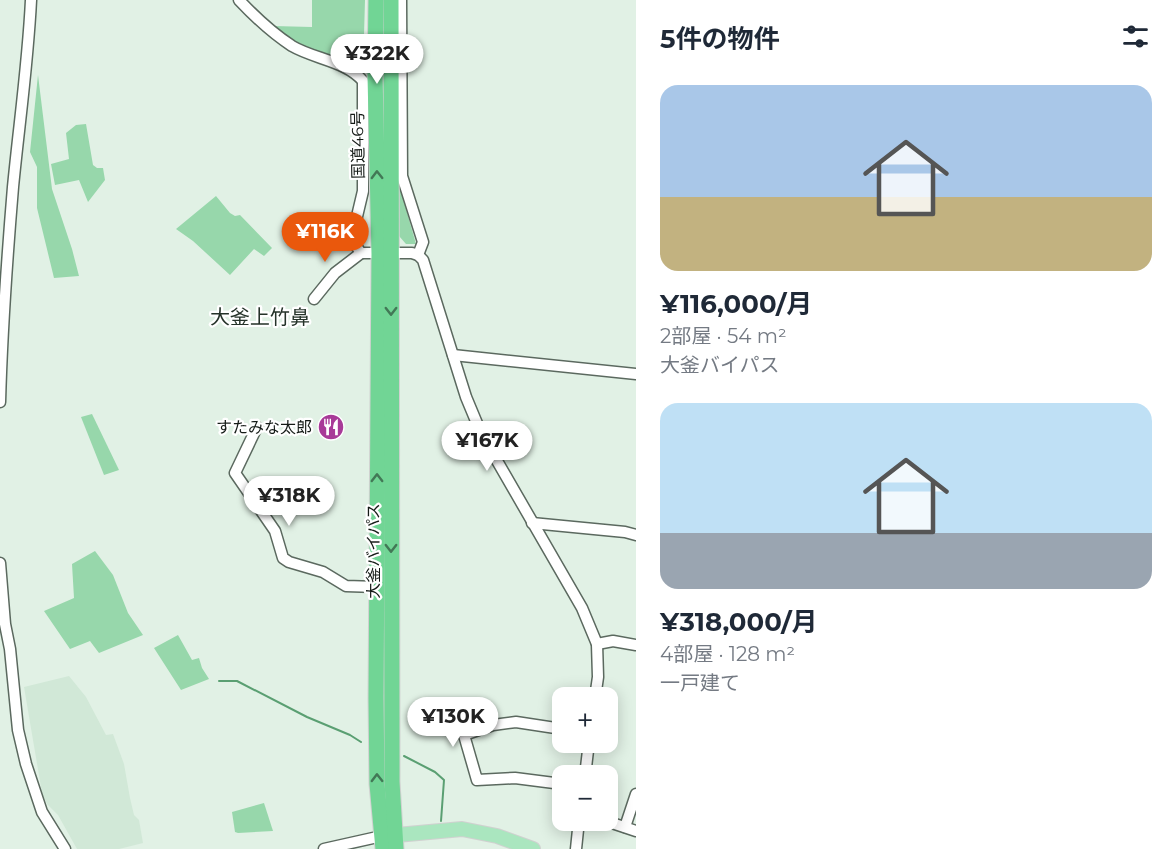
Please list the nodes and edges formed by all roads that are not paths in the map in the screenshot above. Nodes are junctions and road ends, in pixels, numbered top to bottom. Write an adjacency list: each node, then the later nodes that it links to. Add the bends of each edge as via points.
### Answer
1 (31, 0): 12 (street, via 3,316)
2 (238, 0): 6 (street, via 294,47 355,73 363,81 363,191 354,229 354,243)
3 (376, 0): 7 (highway, 国道46号, one-way to 3, via 375,75)
4 (391, 0): 7 (highway, 国道46号)
5 (401, 0): 8 (street, via 402,176 423,242)
6 (361, 253): 7 (street); 9 (street, via 335,273)
7 (385, 253): 8 (street); 17 (highway, 大釜バイパス, one-way to 7); 29 (highway, 大釜バイパス, one-way to 29, via 392,782)
8 (418, 255): 10 (street, via 423,260)
9 (314, 299)
10 (453, 355): 11 (street); 14 (street, via 481,433)
11 (636, 374)
12 (0, 402)
13 (256, 427): 17 (street, via 235,473 275,531 283,558 323,572 346,586)
14 (532, 523): 15 (street); 18 (street, via 582,608)
15 (636, 535)
16 (0, 563): 24 (street, via 18,730)
17 (376, 587): 29 (highway, 大釜バイパス, one-way to 17, via 377,784)
18 (597, 644): 19 (street, via 613,641); 20 (street)
19 (636, 645)
20 (597, 687)
21 (552, 727): 22 (street, via 516,722 464,735 477,780 515,778)
22 (552, 783)
23 (636, 794): 26 (street)
24 (42, 812): 30 (street); 31 (street, via 56,824)
25 (618, 825): 26 (street)
26 (625, 827): 28 (street)
27 (578, 831): 34 (street)
28 (636, 831)
29 (389, 842): 32 (street); 33 (main road, via 462,829)
30 (65, 849)
31 (73, 849)
32 (324, 849)
33 (533, 849)
34 (576, 849)

